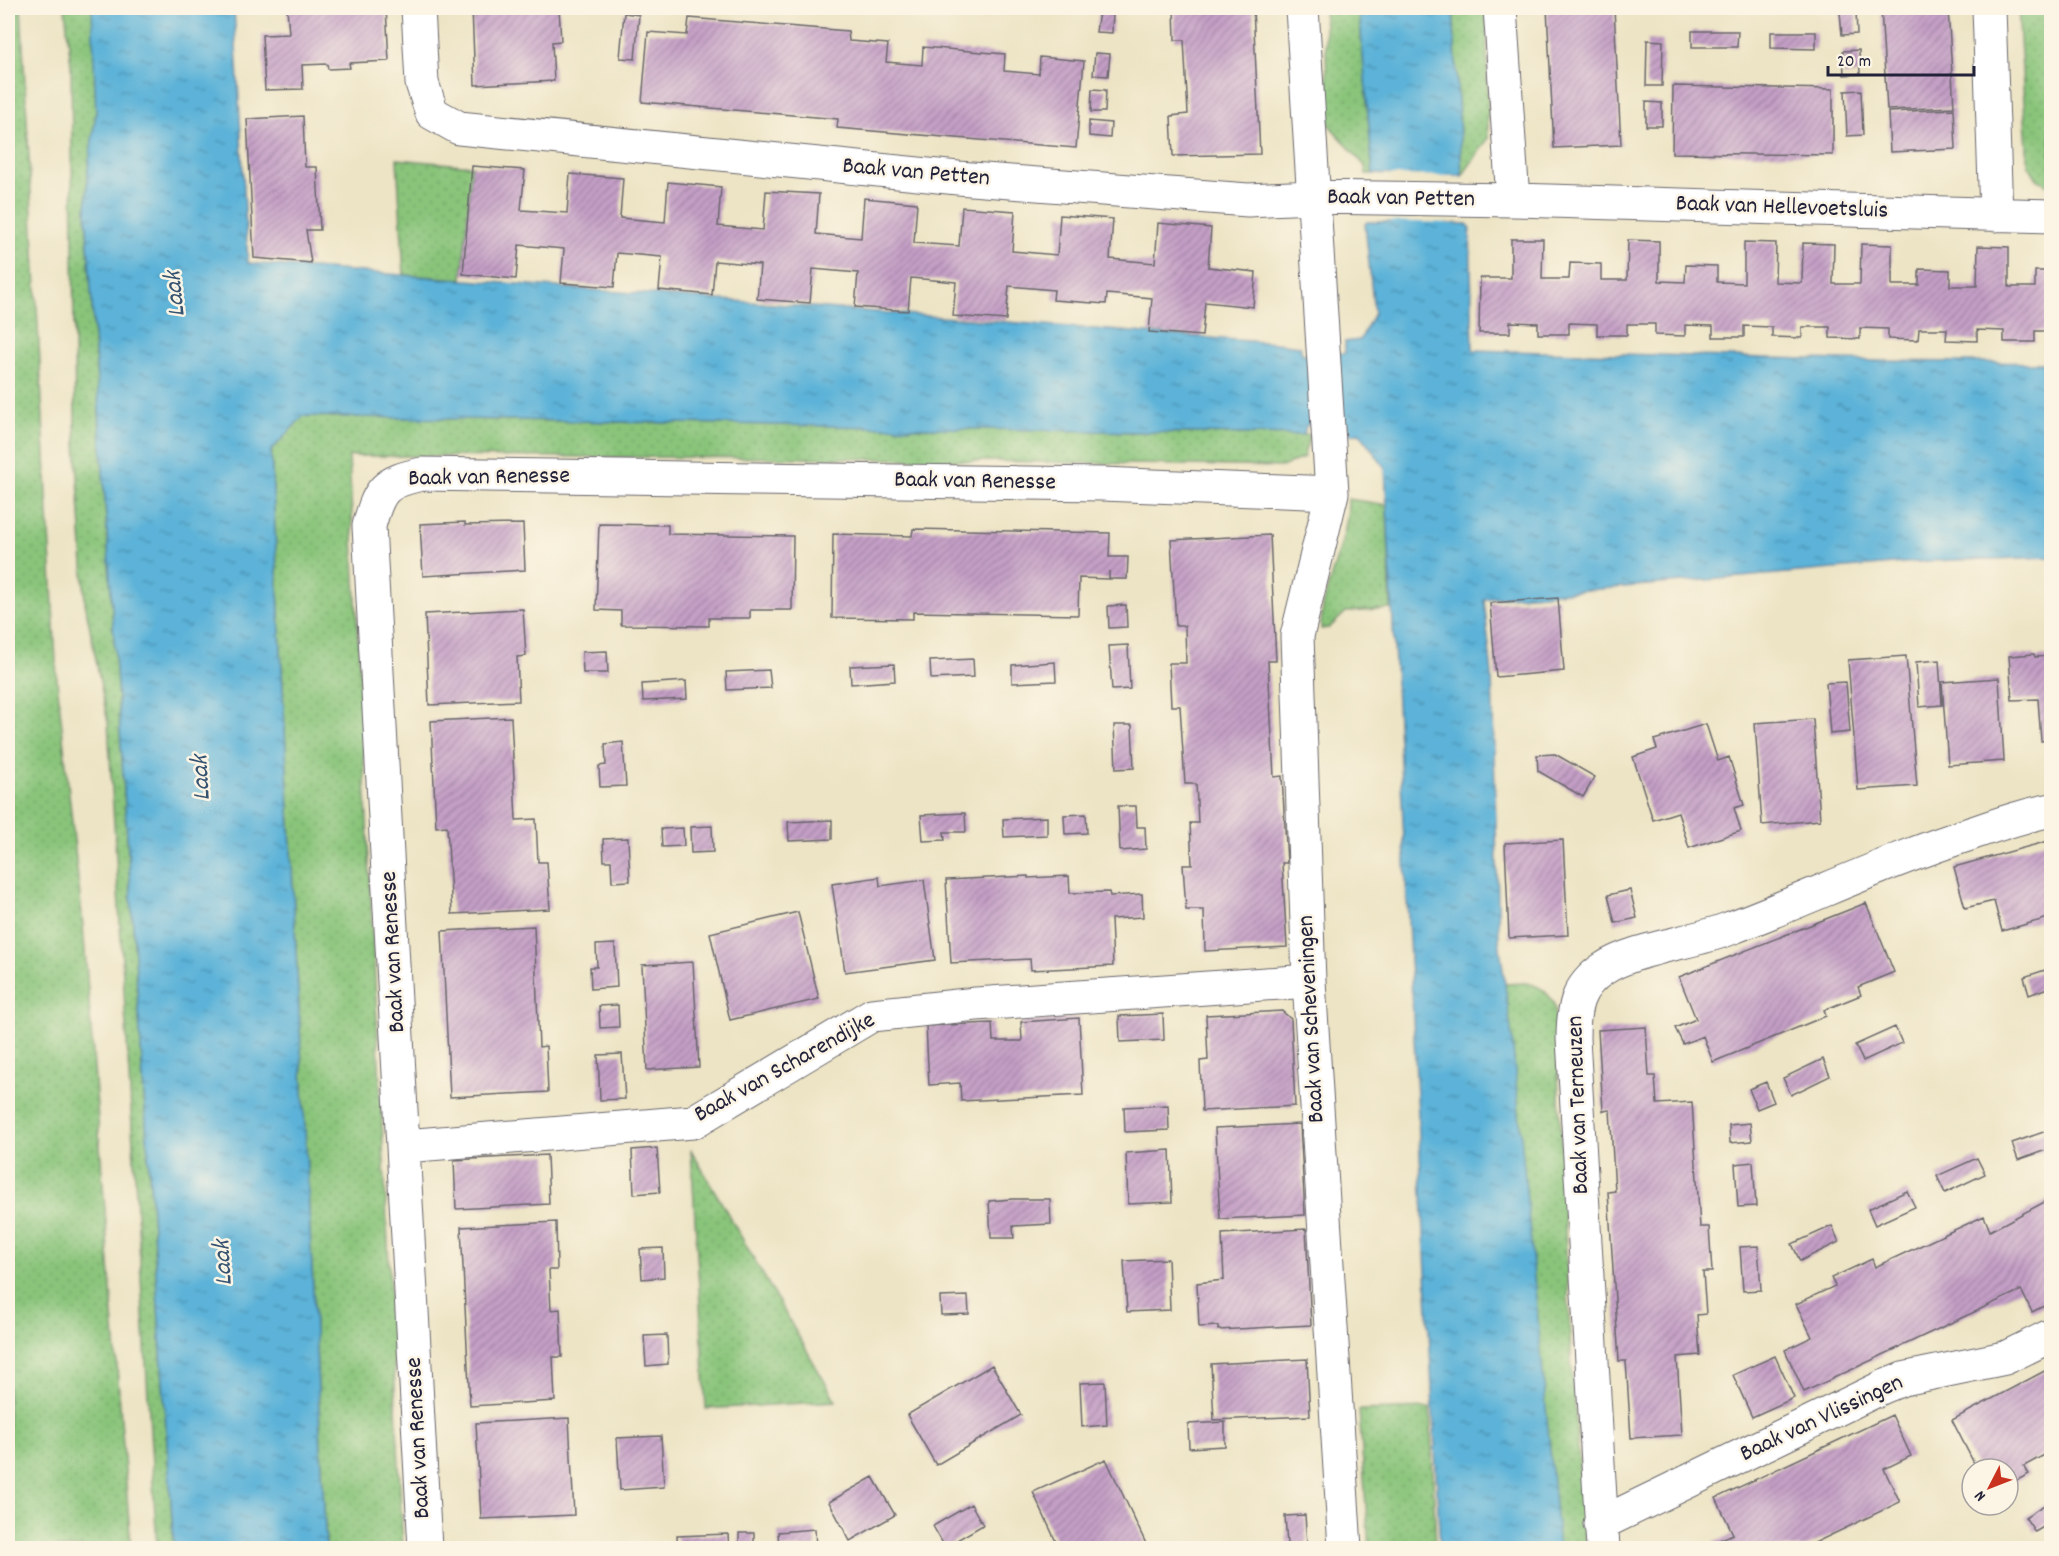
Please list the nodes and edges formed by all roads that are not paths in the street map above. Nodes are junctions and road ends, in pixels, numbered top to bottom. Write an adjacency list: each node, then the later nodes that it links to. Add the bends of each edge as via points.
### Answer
1 (418, 8): 5 (street, Baak van Petten, via 422,82 432,113 459,128 958,178 1248,200)
2 (1302, 8): 5 (street)
3 (1500, 8): 6 (street)
4 (1989, 8): 7 (street)
5 (1312, 197): 6 (street, Baak van Petten); 9 (street)
6 (1513, 200): 7 (street, Baak van Hellevoetsluis)
7 (1996, 215): 8 (street, Baak van Hellevoetsluis)
8 (2052, 216)
9 (1332, 493): 11 (street, Baak van Scheveningen, via 1297,636); 12 (street, Baak van Renesse, via 1102,484 775,479 422,474 396,479 377,498 369,526)
10 (2052, 810): 14 (street, Baak van Terneuzen, via 1913,852 1726,930 1604,968 1583,986 1573,1011 1572,1040)
11 (1309, 981): 12 (street, Baak van Scharendijke, via 872,1015 693,1122); 16 (street, Baak van Scheveningen)
12 (405, 1146): 15 (street, Baak van Renesse)
13 (2052, 1335): 14 (street, Baak van Vlissingen, via 2004,1358 1903,1379 1883,1387)
14 (1602, 1536)
15 (425, 1548)
16 (1345, 1548)

